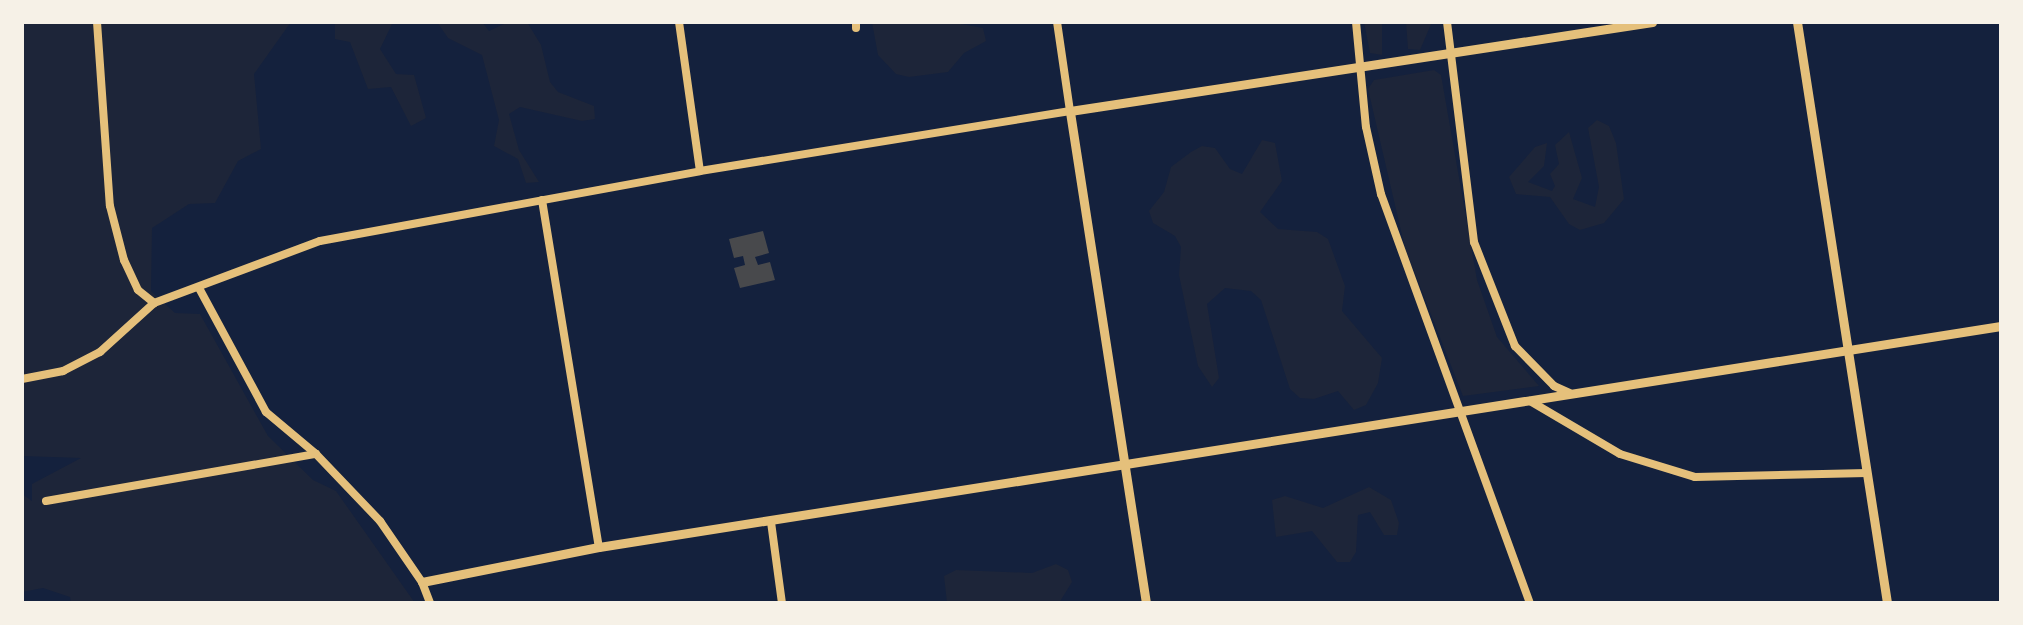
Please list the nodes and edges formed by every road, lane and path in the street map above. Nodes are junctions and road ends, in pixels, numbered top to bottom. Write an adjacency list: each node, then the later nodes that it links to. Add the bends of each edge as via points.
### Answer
1 (97, 22): 14 (street, via 110,206 124,260 138,290)
2 (679, 22): 11 (street)
3 (1057, 22): 10 (street)
4 (1356, 22): 9 (street)
5 (1447, 22): 8 (street)
6 (1797, 22): 16 (street)
7 (1645, 23): 8 (street)
8 (1450, 53): 9 (street); 18 (street, via 1474,242 1497,309 1532,366 1554,386)
9 (1359, 67): 10 (street); 20 (street, via 1381,194)
10 (1070, 111): 11 (street); 22 (street)
11 (700, 171): 12 (street)
12 (542, 200): 13 (street, via 320,241); 26 (street)
13 (199, 288): 14 (street); 21 (street, via 266,412)
14 (154, 303): 17 (street, via 100,352 63,371)
15 (2001, 326): 16 (street)
16 (1849, 353): 18 (street); 23 (street)
17 (22, 379)
18 (1582, 395): 19 (street)
19 (1530, 401): 20 (street); 23 (street, via 1620,454 1695,477)
20 (1461, 411): 22 (street); 31 (street)
21 (316, 454): 24 (street); 27 (street, via 380,521)
22 (1123, 465): 25 (street); 30 (street)
23 (1867, 473): 32 (street)
24 (46, 501)
25 (771, 522): 26 (street); 29 (street)
26 (599, 547): 27 (street)
27 (422, 582): 28 (street)
28 (430, 603)
29 (782, 603)
30 (1146, 603)
31 (1530, 603)
32 (1887, 603)

